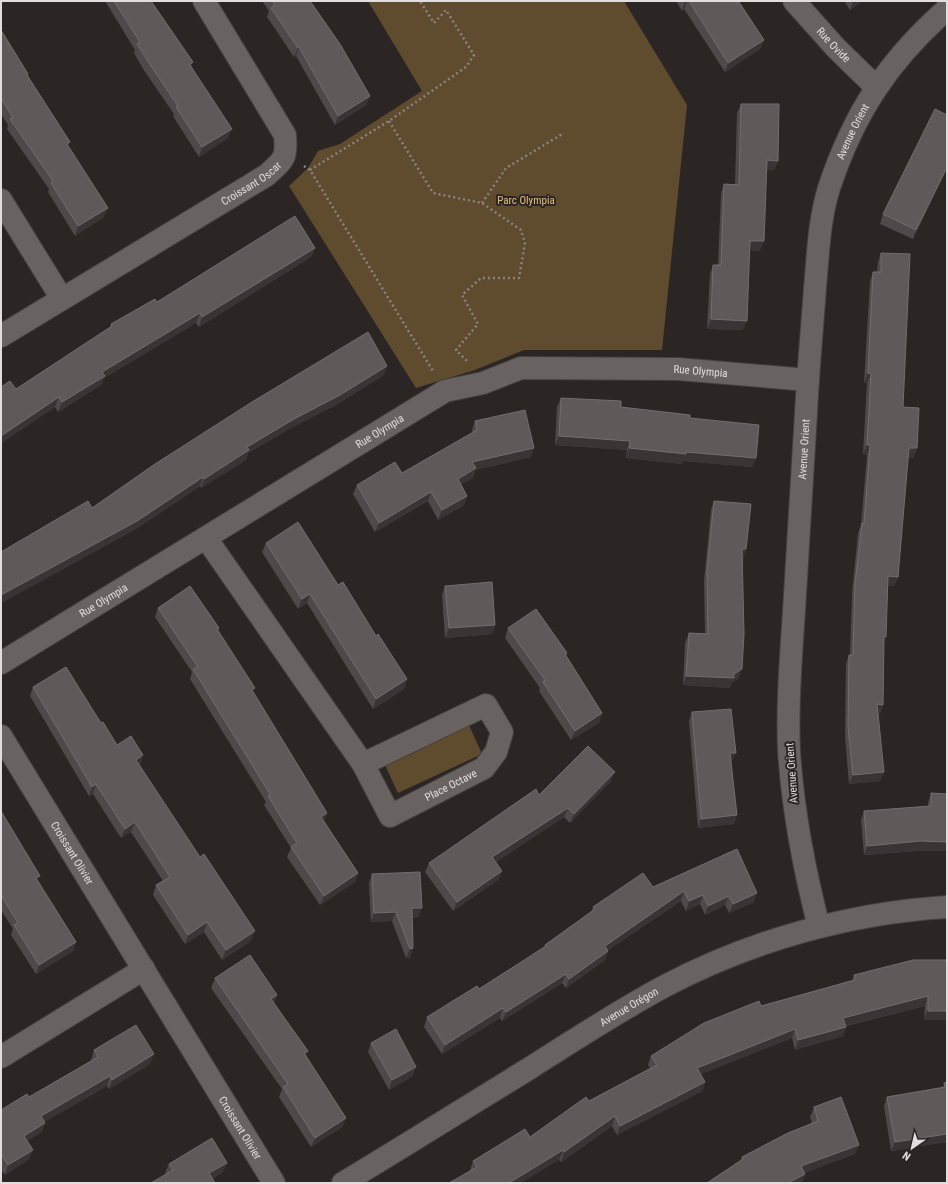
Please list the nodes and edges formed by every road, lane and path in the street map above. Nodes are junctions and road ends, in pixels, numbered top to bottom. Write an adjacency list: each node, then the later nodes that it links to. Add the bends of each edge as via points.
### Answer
1 (204, 1): 10 (street, Croissant Oscar, via 285,135 287,153 268,175)
2 (420, 1): 6 (path, via 434,24 446,10 474,55 466,67)
3 (794, 1): 5 (street, Rue Ovide, via 836,48)
4 (947, 9): 5 (street, Avenue Orient, via 900,55)
5 (876, 86): 13 (street, Avenue Orient, via 844,148 829,190 820,234)
6 (389, 121): 9 (path, via 433,193); 14 (path, via 310,170)
7 (564, 133): 9 (path, via 506,168)
8 (1, 200): 10 (street)
9 (482, 203): 12 (path, via 521,230 525,243 519,278 481,278 462,295 478,324 456,350)
10 (62, 299): 11 (street, Croissant Oscar)
11 (1, 336)
12 (470, 365)
13 (808, 380): 14 (street, Rue Olympia, via 678,368 521,368 483,383); 20 (street, Avenue Orient, via 792,647 789,748 796,820)
14 (445, 391): 15 (street, Rue Olympia)
15 (206, 538): 16 (street, Rue Olympia); 18 (street, Place Octave)
16 (1, 663)
17 (1, 736): 21 (street, Croissant Olivier)
18 (362, 764): 18 (street, Place Octave, via 390,816 484,768 496,752 502,732 486,705)
19 (947, 907): 20 (street, Avenue Orégon, via 891,913)
20 (818, 927): 24 (street, Avenue Orégon, via 726,959 664,987)
21 (144, 969): 22 (street); 23 (street, Croissant Olivier)
22 (1, 1057)
23 (274, 1183)
24 (343, 1183)

